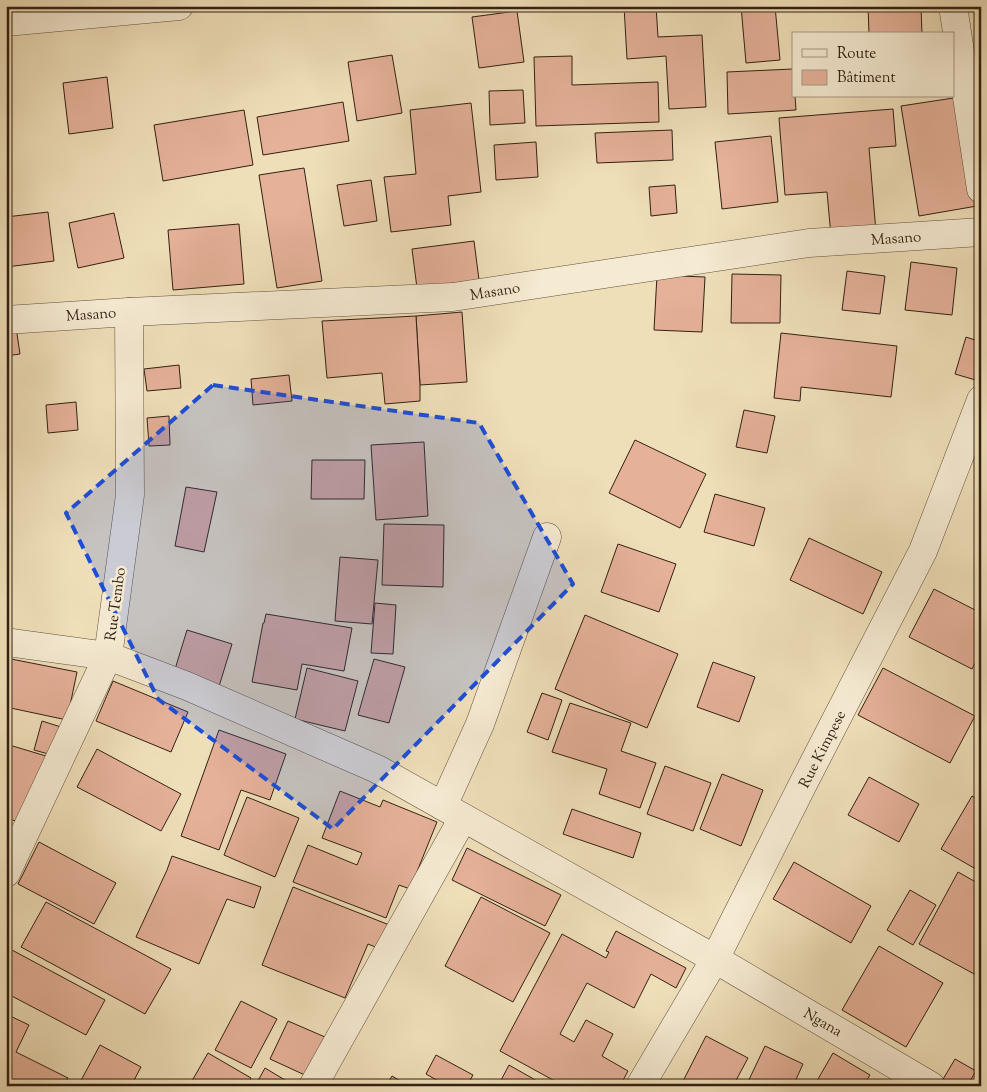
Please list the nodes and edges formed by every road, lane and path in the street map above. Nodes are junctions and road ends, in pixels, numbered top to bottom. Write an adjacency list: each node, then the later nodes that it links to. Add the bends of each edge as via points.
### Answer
1 (179, 6): 3 (street)
2 (953, 6): 4 (street)
3 (6, 22)
4 (981, 189)
5 (981, 232): 6 (street, Masano, via 809,243 453,297)
6 (129, 312): 7 (street, Masano); 11 (street, Rue Tembo, via 130,495)
7 (6, 320)
8 (981, 400): 14 (street, Rue Kimpese, via 924,551)
9 (547, 538): 12 (street, via 480,724)
10 (6, 642): 11 (street, Ngana)
11 (108, 656): 12 (street, Ngana, via 187,686 377,769); 13 (street, Rue Tembo)
12 (453, 812): 14 (street, Ngana); 15 (street)
13 (6, 873)
14 (715, 959): 16 (street, Rue Kimpese); 17 (street, Ngana)
15 (313, 1086)
16 (640, 1086)
17 (932, 1086)

